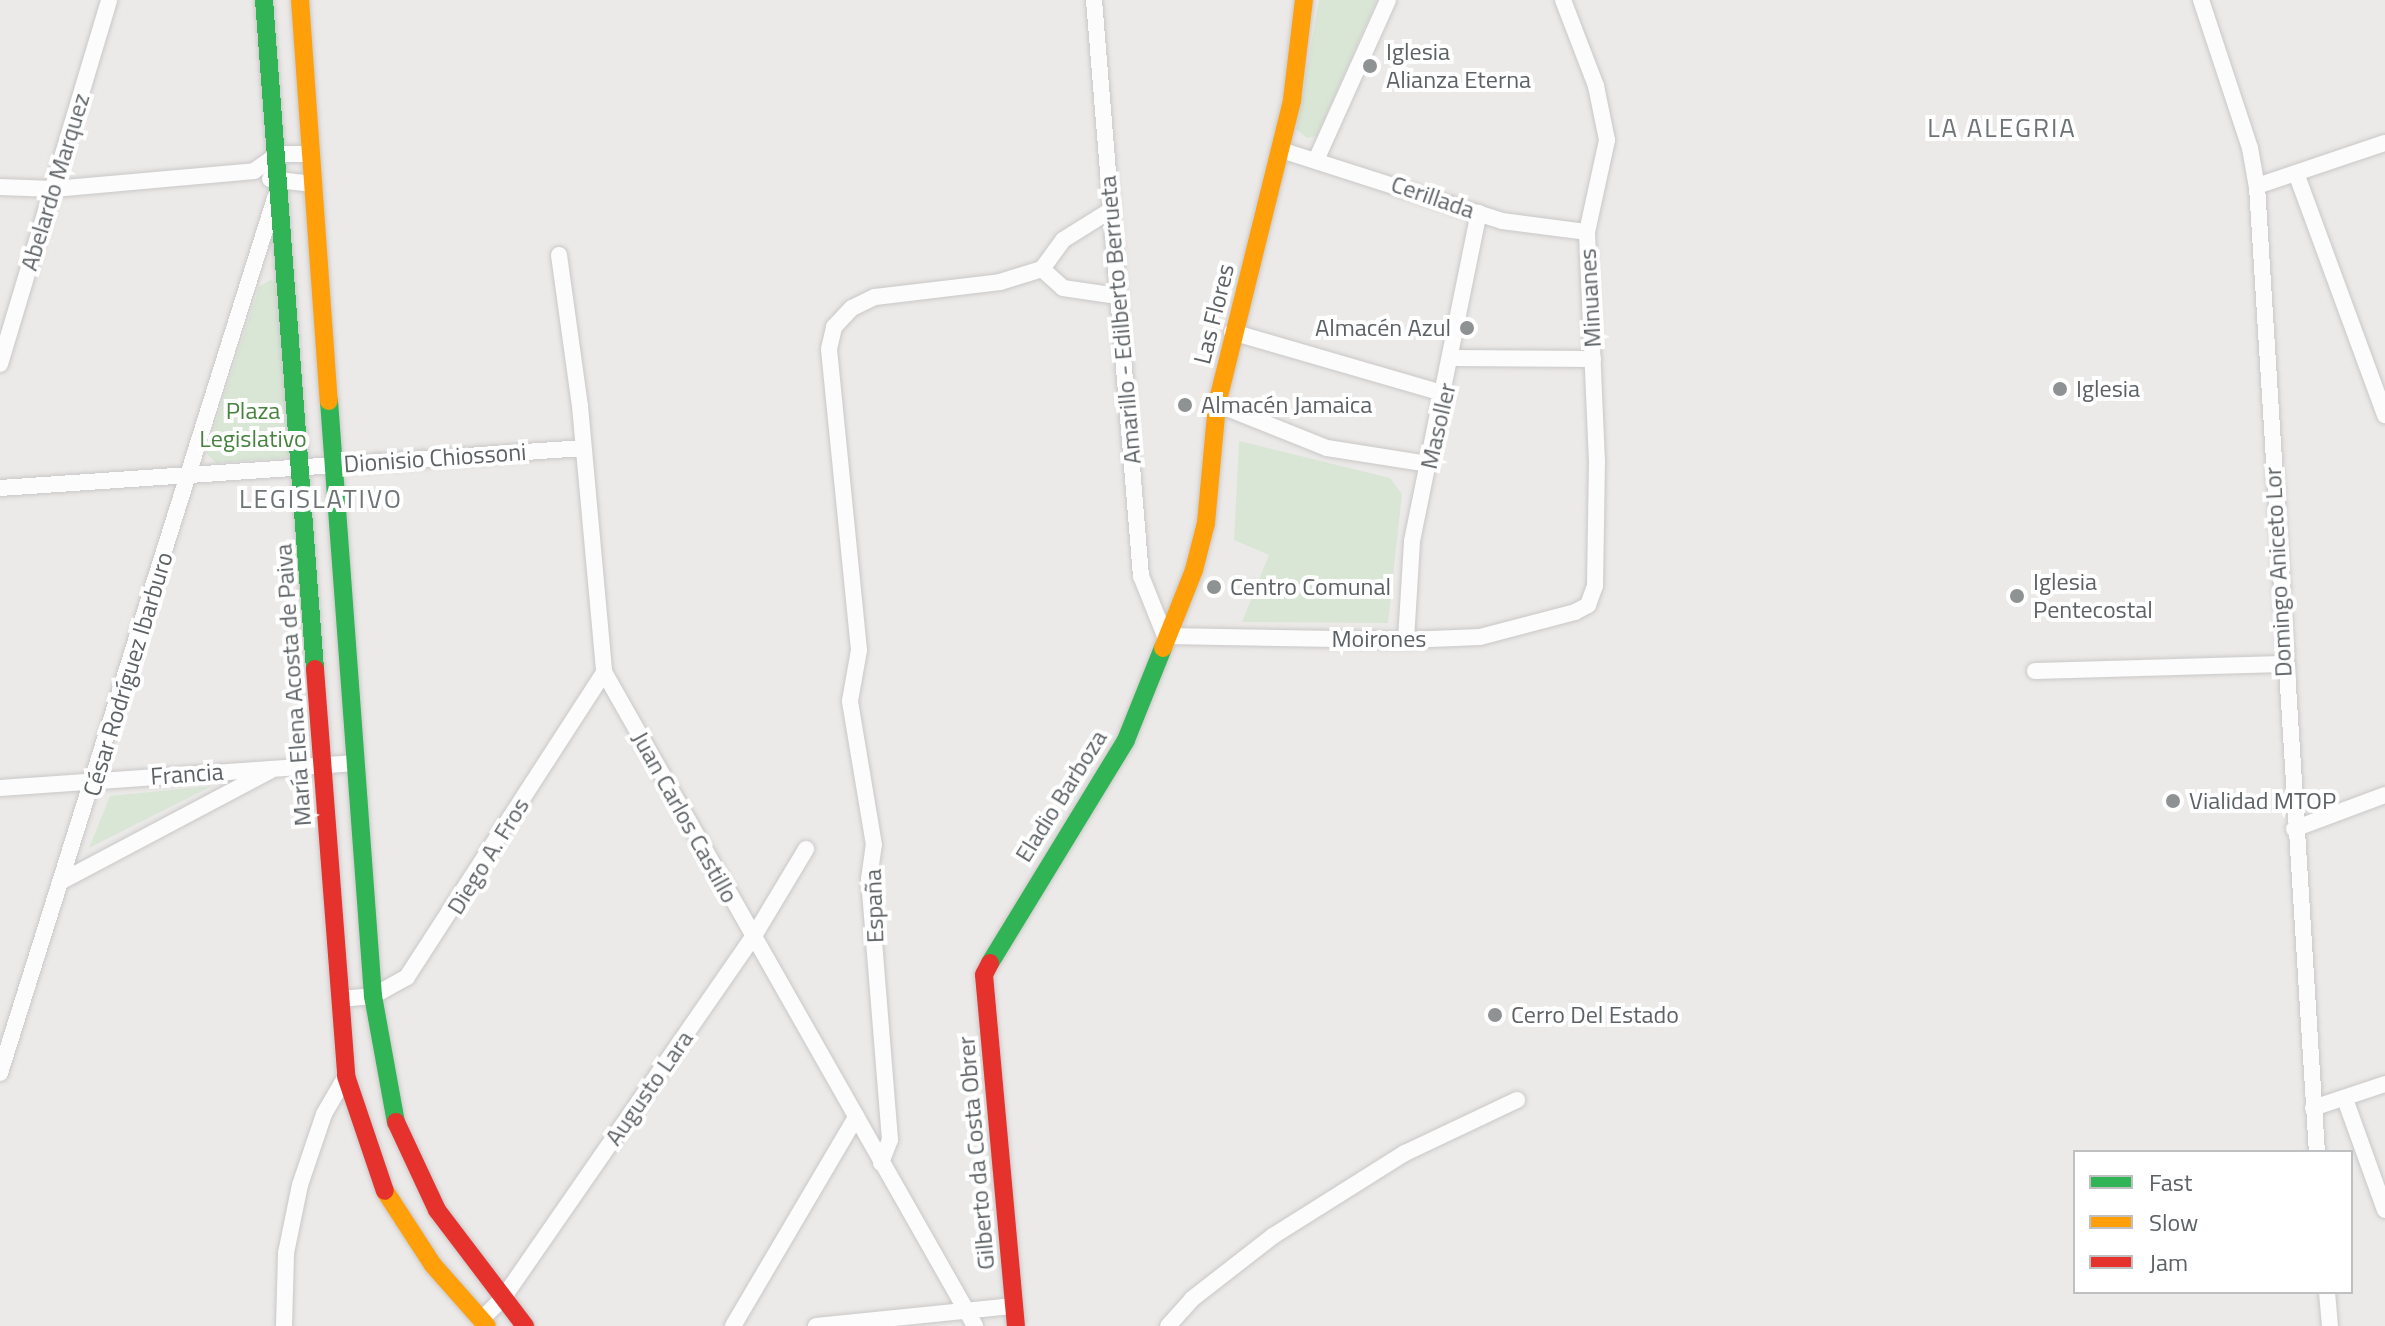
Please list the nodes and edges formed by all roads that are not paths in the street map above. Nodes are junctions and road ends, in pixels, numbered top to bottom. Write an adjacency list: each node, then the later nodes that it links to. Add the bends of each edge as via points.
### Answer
1 (109, 0): 20 (street, Abelardo Marquez)
2 (264, 0): 11 (street, María Elena Acosta de Paiva)
3 (300, 0): 12 (street)
4 (1094, 0): 21 (street, Amarillo - Edilberto Berrueta)
5 (1304, 0): 10 (street, Las Flores)
6 (1388, 0): 13 (street)
7 (1563, 0): 23 (street, Minuanes, via 1596,86 1607,140)
8 (2201, 0): 18 (street, Domingo Aniceto Lor, via 2250,148)
9 (2385, 143): 15 (street)
10 (1281, 150): 13 (street, Cerillada); 29 (street, Las Flores)
11 (278, 154): 12 (street); 14 (street); 16 (street, María Elena Acosta de Paiva)
12 (311, 154): 17 (street)
13 (1317, 158): 22 (street, Cerillada)
14 (254, 171): 16 (street); 20 (street)
15 (2296, 173): 18 (street); 35 (street)
16 (280, 184): 17 (street); 25 (street, María Elena Acosta de Paiva); 27 (street, César Rodríguez Ibarburo, via 254,255)
17 (313, 184): 38 (street)
18 (2257, 186): 45 (street, Domingo Aniceto Lor)
19 (0, 187): 20 (street)
20 (54, 189): 32 (street, Abelardo Marquez)
21 (1111, 210): 26 (street, via 1063,240); 28 (street, Amarillo - Edilberto Berrueta)
22 (1479, 213): 23 (street, Cerillada); 30 (street, Masoller)
23 (1587, 232): 31 (street, Minuanes)
24 (559, 255): 36 (street, Juan Carlos Castillo)
25 (285, 268): 27 (street, via 269,266); 39 (street, María Elena Acosta de Paiva)
26 (1042, 269): 28 (street, via 1063,288); 69 (street, España, via 1000,282 875,297 852,308 834,327 829,349 859,650 850,701 874,845 869,879 890,1140)
27 (254, 274): 40 (street, César Rodríguez Ibarburo)
28 (1117, 296): 43 (street, Amarillo - Edilberto Berrueta, via 1141,576)
29 (1232, 332): 33 (street); 34 (street, Las Flores)
30 (1453, 358): 31 (street); 33 (street, Masoller)
31 (1593, 359): 42 (street, Minuanes, via 1597,554)
32 (0, 364)
33 (1445, 394): 37 (street, Masoller)
34 (1217, 404): 37 (street, via 1327,448); 43 (street, Las Flores, via 1206,523 1194,570)
35 (2385, 415)
36 (583, 448): 38 (street, Dionisio Chiossoni); 47 (street, Juan Carlos Castillo)
37 (1428, 464): 44 (street, Masoller, via 1412,541)
38 (335, 465): 39 (street, Dionisio Chiossoni); 48 (street)
39 (303, 468): 40 (street, Dionisio Chiossoni); 49 (street, María Elena Acosta de Paiva)
40 (190, 473): 41 (street, Dionisio Chiossoni); 51 (street, César Rodríguez Ibarburo)
41 (0, 488)
42 (1588, 605): 44 (street, Moirones, via 1480,637)
43 (1165, 636): 44 (street, Moirones); 58 (street, Eladio Barboza, via 1126,740 1013,918)
44 (1406, 640)
45 (2283, 664): 46 (street); 54 (street, Domingo Aniceto Lor)
46 (2035, 671)
47 (604, 672): 57 (street, Juan Carlos Castillo); 59 (street, Diego A. Fros, via 428,950 407,977)
48 (356, 763): 49 (street, Francia); 59 (street)
49 (321, 764): 50 (street, Francia); 60 (street, María Elena Acosta de Paiva)
50 (278, 767): 51 (street, Francia); 56 (street, Francia)
51 (96, 780): 52 (street, Francia); 56 (street, César Rodríguez Ibarburo)
52 (0, 788)
53 (2385, 795): 54 (street)
54 (2294, 829): 66 (street, Domingo Aniceto Lor)
55 (806, 849): 57 (street, Augusto Lara)
56 (62, 881): 61 (street, César Rodríguez Ibarburo)
57 (752, 939): 67 (street, Juan Carlos Castillo); 72 (street, Augusto Lara)
58 (984, 975): 73 (street, Gilberto da Costa Obrer)
59 (373, 996): 60 (street, Diego A. Fros); 72 (street, via 385,1085 398,1130 437,1210)
60 (340, 999): 62 (street, María Elena Acosta de Paiva)
61 (0, 1073)
62 (346, 1076): 75 (street, María Elena Acosta de Paiva, via 385,1191 433,1265); 76 (street, via 324,1114 300,1185 286,1253)
63 (2385, 1084): 64 (street)
64 (2345, 1099): 66 (street); 70 (street)
65 (1517, 1100): 81 (street, via 1405,1153 1273,1236 1192,1299)
66 (2313, 1108): 68 (street, Domingo Aniceto Lor)
67 (856, 1117): 69 (street, Juan Carlos Castillo); 78 (street)
68 (2317, 1150)
69 (881, 1163): 74 (street, Juan Carlos Castillo)
70 (2385, 1210)
71 (2327, 1294): 82 (street)
72 (503, 1298): 75 (street, Augusto Lara); 77 (street)
73 (1014, 1306): 74 (street); 80 (street, Gilberto da Costa Obrer)
74 (972, 1320): 79 (street)
75 (484, 1323)
76 (284, 1326)
77 (525, 1326)
78 (733, 1326)
79 (816, 1326)
80 (1016, 1326)
81 (1168, 1326)
82 (2330, 1326)

